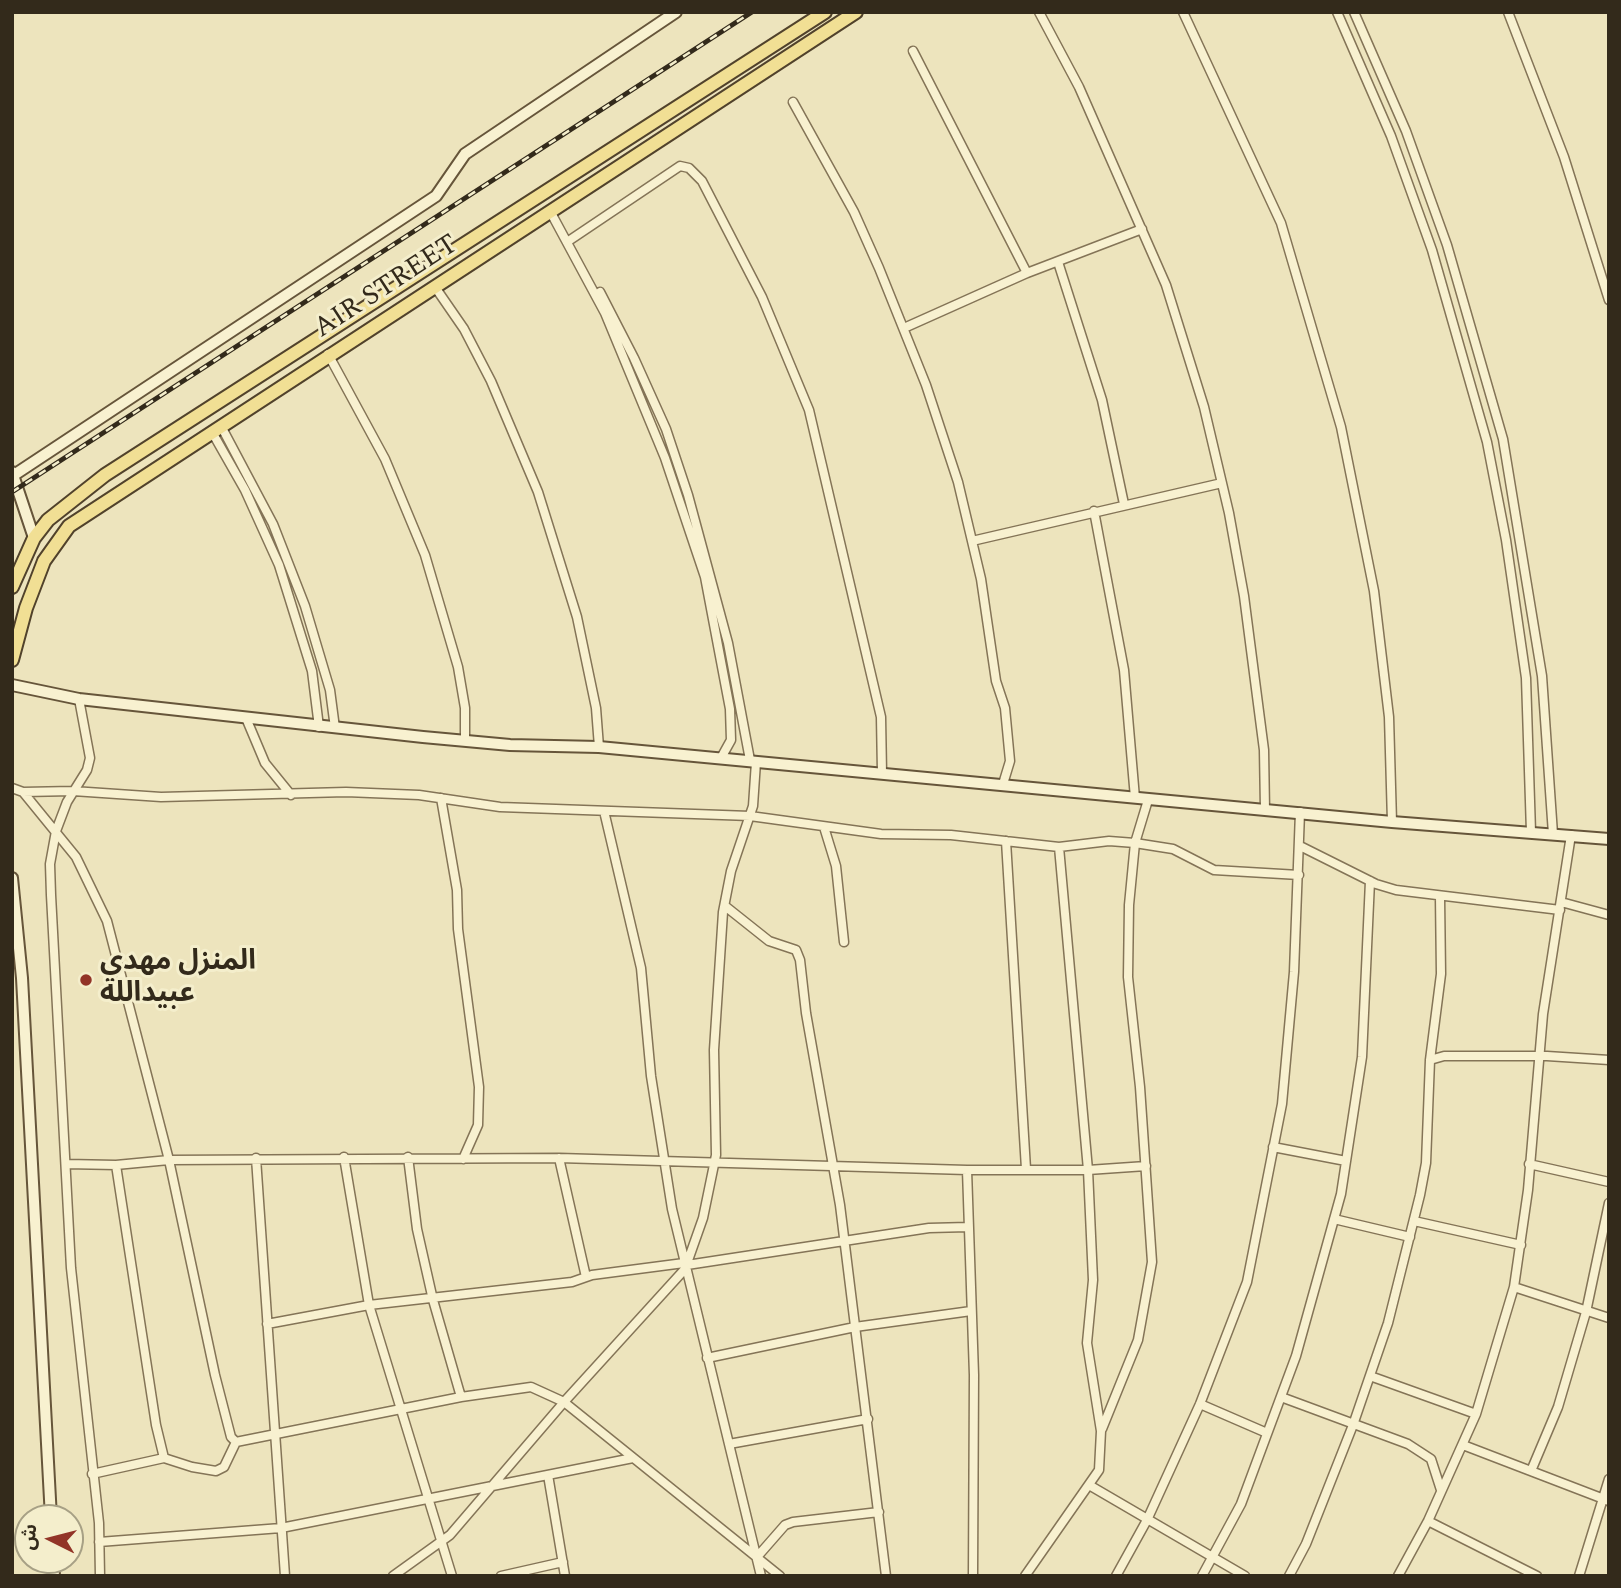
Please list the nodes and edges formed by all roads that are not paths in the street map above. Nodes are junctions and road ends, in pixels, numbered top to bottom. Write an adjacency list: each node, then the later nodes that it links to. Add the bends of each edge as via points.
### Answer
1 (676, 12): 21 (street, via 465,154 436,196)
2 (825, 12): 25 (main road, AIR STREET, via 105,475 62,507)
3 (856, 12): 11 (main road, AIR STREET)
4 (1039, 12): 12 (street, via 1079,87)
5 (1183, 12): 51 (street, via 1280,223 1341,428 1365,535 1379,628 1391,739)
6 (1337, 12): 54 (street, via 1391,136 1432,250 1487,442 1526,678)
7 (1354, 12): 55 (street, via 1406,131 1442,232 1503,439 1542,676)
8 (1508, 12): 17 (street, via 1564,156)
9 (913, 51): 15 (street)
10 (793, 102): 18 (street, via 854,212)
11 (550, 211): 13 (street); 16 (main road, AIR STREET)
12 (1142, 229): 14 (street); 22 (street, via 1186,347)
13 (568, 244): 36 (street, via 605,313 665,458 705,577 730,709 732,740); 37 (street, via 581,256 615,320 666,429 728,643); 38 (street, via 680,166 702,181 762,297 809,410 881,717)
14 (1058, 262): 15 (street); 23 (street, via 1102,400)
15 (1027, 273): 18 (street)
16 (435, 287): 19 (main road, AIR STREET); 35 (street, via 491,381 538,492 576,617)
17 (1609, 300)
18 (904, 328): 26 (street, via 958,482)
19 (328, 354): 20 (main road, AIR STREET); 34 (street, via 380,449 425,555 458,667)
20 (217, 429): 28 (main road, AIR STREET, via 69,526 44,561); 32 (street, via 279,565 312,671); 33 (street, via 273,524 324,666)
21 (13, 473): 25 (street)
22 (1222, 482): 23 (street); 47 (street, via 1261,716)
23 (1124, 504): 24 (street)
24 (1094, 511): 26 (street); 45 (street, via 1121,644)
25 (34, 538): 27 (main road, AIR STREET)
26 (972, 541): 39 (street, via 996,681 1005,708 1010,761)
27 (12, 587)
28 (12, 660)
29 (12, 685): 30 (street)
30 (79, 699): 31 (street); 41 (street, via 90,758 82,782)
31 (246, 718): 32 (street); 43 (street, via 265,763)
32 (319, 727): 33 (street)
33 (335, 728): 34 (street)
34 (465, 741): 35 (street)
35 (600, 747): 36 (street)
36 (721, 758): 37 (street)
37 (753, 761): 38 (street); 50 (street)
38 (881, 773): 39 (street)
39 (1003, 785): 45 (street)
40 (12, 788): 42 (street)
41 (73, 791): 42 (street); 43 (street, via 161,797); 53 (street)
42 (23, 792): 53 (street)
43 (291, 795): 44 (street, via 346,792)
44 (440, 798): 48 (street, via 500,807); 78 (street, via 457,890 479,1087 478,1125)
45 (1135, 799): 46 (street)
46 (1148, 800): 47 (street); 59 (street)
47 (1265, 810): 49 (street)
48 (604, 811): 50 (street); 82 (street, via 641,968)
49 (1300, 812): 51 (street); 60 (street)
50 (750, 816): 52 (street); 66 (street)
51 (1392, 822): 54 (street)
52 (824, 827): 58 (street); 69 (street, via 836,866)
53 (56, 831): 79 (street, via 85,872 107,921); 83 (street, via 50,864)
54 (1531, 832): 55 (street)
55 (1553, 834): 56 (street)
56 (1571, 835): 57 (street); 67 (street)
57 (1609, 839)
58 (1006, 841): 61 (street); 88 (street)
59 (1135, 843): 61 (street); 62 (street, via 1173,849 1214,870); 87 (street, via 1128,977)
60 (1300, 846): 62 (street); 64 (street)
61 (1059, 847): 90 (street)
62 (1299, 875): 73 (street, via 1282,1104)
63 (12, 878): 136 (street, via 22,978)
64 (1370, 881): 65 (street); 81 (street, via 1362,1057)
65 (1440, 897): 67 (street); 71 (street, via 1441,974)
66 (724, 906): 80 (street, via 714,1050); 86 (street, via 769,941 796,950)
67 (1561, 906): 68 (street); 70 (street)
68 (1609, 915)
69 (844, 942)
70 (1538, 1056): 71 (street); 72 (street); 84 (street)
71 (1430, 1059): 94 (street, via 1426,1163)
72 (1609, 1060)
73 (1273, 1147): 81 (street); 114 (street, via 1247,1282)
74 (344, 1157): 75 (street); 76 (street); 103 (street)
75 (408, 1157): 78 (street); 102 (street, via 417,1229)
76 (256, 1158): 79 (street); 107 (street)
77 (559, 1158): 78 (street); 82 (street); 100 (street)
78 (463, 1159)
79 (169, 1160): 85 (street); 122 (street, via 215,1375)
80 (715, 1160): 82 (street); 86 (street); 99 (street, via 703,1218)
81 (1346, 1161): 93 (street)
82 (663, 1162): 99 (street)
83 (66, 1164): 85 (street); 128 (street)
84 (1529, 1164): 91 (street); 98 (street)
85 (116, 1165): 125 (street)
86 (834, 1166): 89 (street); 97 (street)
87 (1146, 1166): 90 (street); 119 (street, via 1152,1262 1147,1300 1138,1340)
88 (1026, 1169): 89 (street); 90 (street)
89 (967, 1170): 95 (street)
90 (1088, 1170): 119 (street, via 1093,1280 1087,1343)
91 (1609, 1182)
92 (1609, 1203): 105 (street)
93 (1334, 1219): 96 (street); 112 (street)
94 (1414, 1221): 96 (street); 98 (street)
95 (968, 1227): 97 (street, via 929,1228); 104 (street)
96 (1410, 1237): 110 (street)
97 (844, 1242): 99 (street); 108 (street)
98 (1521, 1245): 101 (street)
99 (686, 1266): 100 (street); 109 (street); 113 (street)
100 (586, 1277): 102 (street, via 572,1283)
101 (1514, 1287): 105 (street); 116 (street)
102 (433, 1300): 103 (street); 111 (street)
103 (369, 1305): 107 (street); 115 (street)
104 (971, 1311): 108 (street); 155 (street)
105 (1586, 1312): 106 (street); 127 (street, via 1558,1407)
106 (1609, 1318)
107 (267, 1324): 121 (street)
108 (855, 1327): 109 (street); 117 (street)
109 (707, 1358): 123 (street)
110 (1370, 1376): 116 (street); 118 (street)
111 (461, 1397): 113 (street, via 531,1387); 115 (street)
112 (1281, 1397): 118 (street); 120 (street)
113 (564, 1402): 126 (street); 132 (street)
114 (1200, 1404): 120 (street); 138 (street)
115 (402, 1410): 121 (street); 134 (street)
116 (1476, 1414): 124 (street)
117 (868, 1419): 123 (street); 137 (street)
118 (1354, 1424): 133 (street, via 1408,1444 1431,1459); 160 (street)
119 (1101, 1431): 131 (street, via 1099,1470)
120 (1267, 1433): 144 (street, via 1241,1504)
121 (277, 1436): 122 (street); 140 (street)
122 (236, 1442): 125 (street, via 224,1467 216,1471)
123 (729, 1444): 143 (street)
124 (1463, 1445): 127 (street); 133 (street)
125 (164, 1458): 128 (street)
126 (633, 1458): 129 (street); 143 (street)
127 (1531, 1471): 135 (street)
128 (92, 1474): 141 (street)
129 (548, 1475): 132 (street); 145 (street)
130 (1609, 1479): 135 (street)
131 (1089, 1485): 138 (street); 156 (street)
132 (492, 1486): 134 (street); 142 (street)
133 (1441, 1490): 139 (street)
134 (427, 1499): 140 (street); 142 (street)
135 (1605, 1500): 163 (street)
136 (50, 1504)
137 (879, 1512): 143 (street, via 793,1522); 154 (street)
138 (1147, 1520): 144 (street); 157 (street)
139 (1428, 1521): 161 (street); 162 (street)
140 (281, 1528): 141 (street); 147 (street)
141 (99, 1542): 146 (street)
142 (441, 1542): 148 (street); 149 (street)
143 (757, 1557): 152 (street); 153 (street)
144 (1212, 1557): 158 (street); 159 (street)
145 (563, 1562): 150 (street); 151 (street)
146 (100, 1576)
147 (285, 1576)
148 (393, 1576)
149 (452, 1576)
150 (501, 1576)
151 (565, 1576)
152 (761, 1576)
153 (780, 1576)
154 (886, 1576)
155 (973, 1576)
156 (1026, 1576)
157 (1116, 1576)
158 (1202, 1576)
159 (1245, 1576)
160 (1289, 1576)
161 (1398, 1576)
162 (1537, 1576)
163 (1579, 1576)

